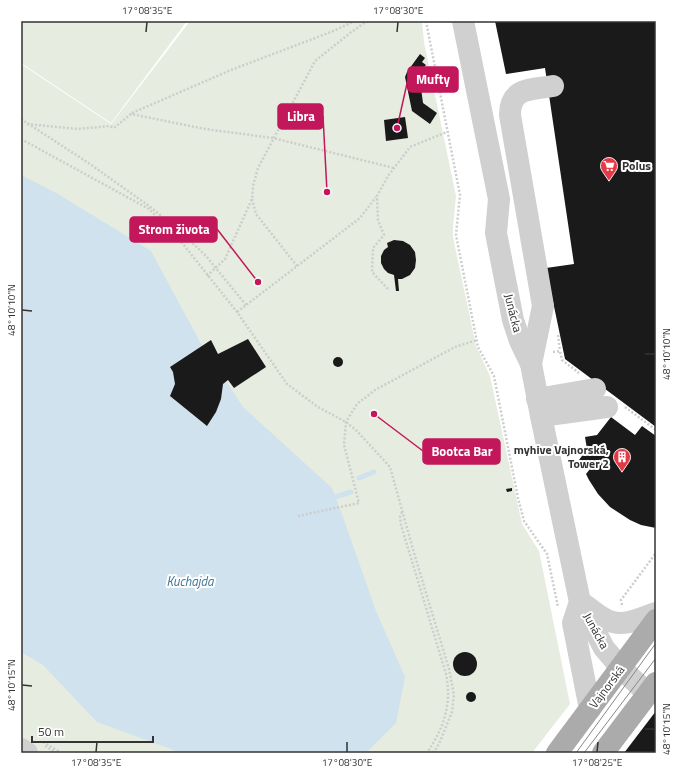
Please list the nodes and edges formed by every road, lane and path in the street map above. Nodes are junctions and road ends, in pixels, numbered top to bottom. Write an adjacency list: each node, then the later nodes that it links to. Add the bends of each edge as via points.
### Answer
1 (355, 21): 6 (path, via 231,70)
2 (368, 21): 10 (path, via 315,61)
3 (426, 21): 9 (path)
4 (463, 21): 24 (street, Junácka, via 499,199 496,232)
5 (552, 82): 22 (street, via 518,94 510,106)
6 (131, 114): 8 (path, via 114,128 110,126 78,129); 10 (path, via 205,129)
7 (21, 119): 8 (path)
8 (27, 124): 16 (path, via 90,164)
9 (447, 132): 12 (path, via 410,147); 26 (path, via 460,195 456,235)
10 (273, 138): 12 (path); 14 (path, via 258,168)
11 (21, 139): 19 (path, via 150,209 179,239)
12 (394, 168): 13 (path)
13 (377, 196): 17 (path, via 360,218); 20 (path, via 378,220 384,235 373,248 372,272)
14 (252, 199): 17 (path, via 256,214); 18 (path, via 224,259)
15 (181, 217): 16 (path)
16 (173, 225): 18 (path)
17 (297, 266): 21 (path)
18 (215, 268): 19 (path); 21 (path)
19 (207, 276): 23 (path)
20 (388, 289)
21 (246, 305): 23 (path)
22 (539, 307): 24 (street, via 534,313); 28 (street)
23 (237, 312): 32 (path, via 287,384 318,407)
24 (513, 320): 28 (street, Junácka)
25 (558, 335): 27 (path)
26 (477, 340): 32 (path, via 456,347 375,390 357,404); 38 (path, via 478,347 494,376 524,521 547,554)
27 (560, 351)
28 (531, 364): 30 (street, Junácka)
29 (589, 385): 30 (street)
30 (538, 401): 31 (street); 36 (street, Junácka)
31 (607, 407)
32 (346, 422): 33 (path, via 390,467); 34 (path, via 344,445 359,503)
33 (402, 512): 46 (path, via 401,525 449,688 447,710); 47 (path, via 449,669 454,695 452,712)
34 (298, 516)
35 (656, 553): 37 (path, via 621,600)
36 (580, 602): 39 (street, Junácka, via 612,622 628,622); 41 (street, Junácka, via 598,640); 43 (street, Junácka, via 573,623)
37 (622, 606)
38 (558, 608)
39 (656, 613)
40 (656, 620): 41 (main road, Vajnorská)
41 (621, 668): 42 (street, Junácka); 43 (main road, Vajnorská)
42 (652, 688): 49 (main road)
43 (590, 708): 48 (main road, Vajnorská)
44 (21, 749): 45 (street)
45 (27, 753)
46 (427, 753)
47 (433, 753)
48 (557, 753)
49 (603, 753)

